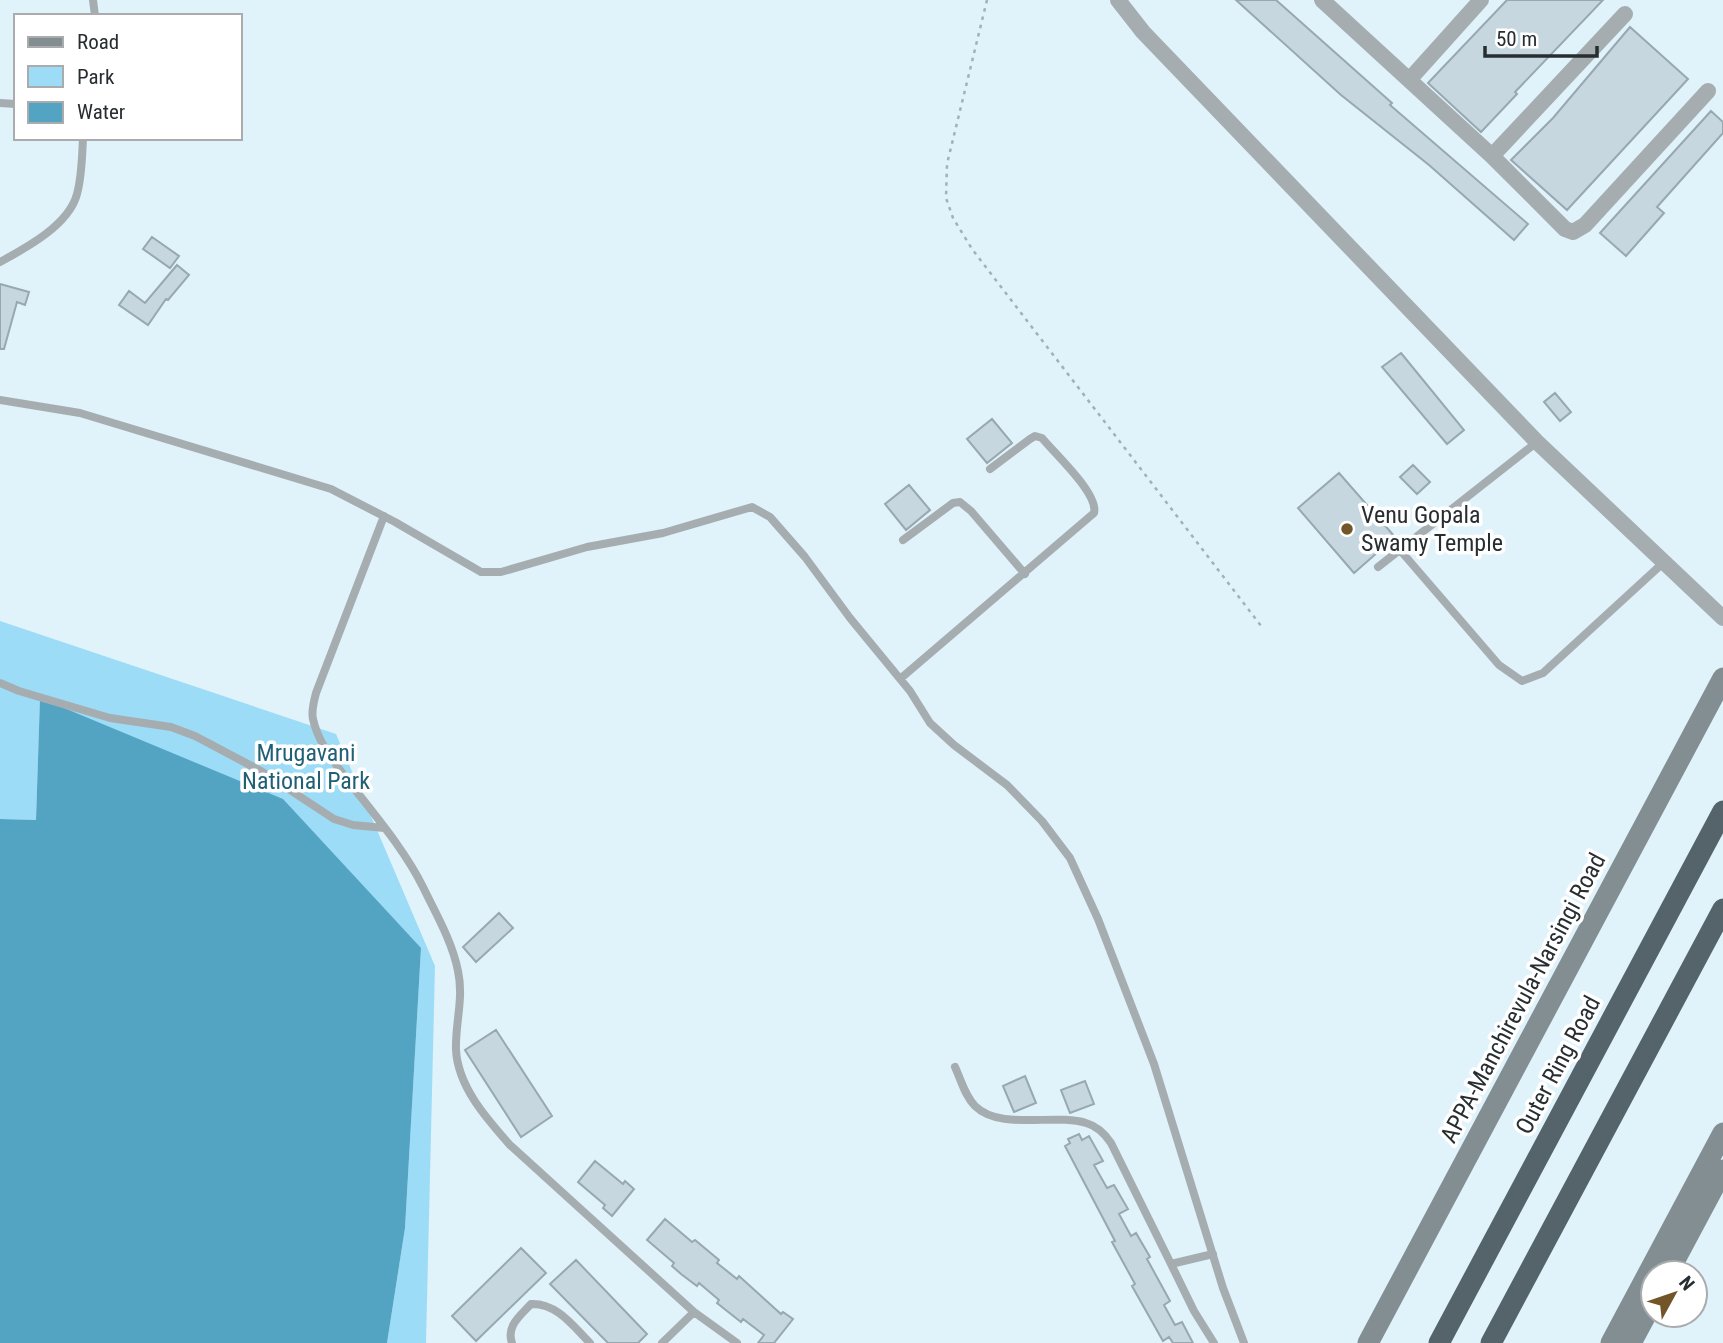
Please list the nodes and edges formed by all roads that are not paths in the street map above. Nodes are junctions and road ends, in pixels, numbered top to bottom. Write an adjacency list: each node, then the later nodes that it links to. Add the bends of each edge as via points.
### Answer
1 (1118, 0): 11 (street, via 1143,32)
2 (1481, 0): 5 (street)
3 (1327, 1): 5 (street)
4 (1625, 14): 8 (street)
5 (1410, 79): 8 (street)
6 (1708, 91): 8 (street, via 1585,225 1573,232 1564,229)
7 (83, 140): 9 (lane, via 77,196 68,211 28,247)
8 (1492, 156)
9 (0, 262)
10 (0, 400): 13 (lane, via 80,413 237,460 331,489)
11 (1537, 442): 15 (lane); 16 (street)
12 (990, 469): 18 (lane, via 1035,436 1042,438 1094,500 1094,513)
13 (384, 516): 21 (lane, via 481,572 501,572 752,507 770,517 796,547); 24 (lane, via 316,693 312,717 321,741)
14 (903, 540): 18 (lane, via 960,502)
15 (1400, 550): 16 (lane, via 1499,665 1522,681 1543,673); 17 (lane)
16 (1663, 562): 19 (street)
17 (1378, 567)
18 (1025, 574): 21 (lane)
19 (1723, 618)
20 (1723, 678): 39 (main road, APPA-Manchirevula-Narsingi Road)
21 (900, 679): 29 (lane, via 930,723 1007,785 1070,858 1154,1064)
22 (0, 683): 24 (lane, via 110,718 171,727 195,736 261,771 334,820)
23 (1723, 811): 40 (highway, Outer Ring Road)
24 (384, 828): 32 (lane, via 413,868 458,970 461,1004 456,1050 471,1096 510,1145)
25 (1723, 909): 41 (highway)
26 (955, 1067): 31 (lane, via 977,1108 1000,1118 1086,1123 1103,1132)
27 (1723, 1133): 42 (main road)
28 (1723, 1170): 30 (main road)
29 (1213, 1254): 31 (lane); 38 (lane)
30 (1675, 1259)
31 (1171, 1264): 37 (lane)
32 (694, 1312): 35 (lane); 36 (lane)
33 (512, 1343): 34 (lane, via 514,1322 531,1304 542,1304 560,1313)
34 (590, 1343)
35 (662, 1343)
36 (737, 1343)
37 (1214, 1343)
38 (1244, 1343)
39 (1368, 1343)
40 (1439, 1343)
41 (1491, 1343)
42 (1611, 1343)

